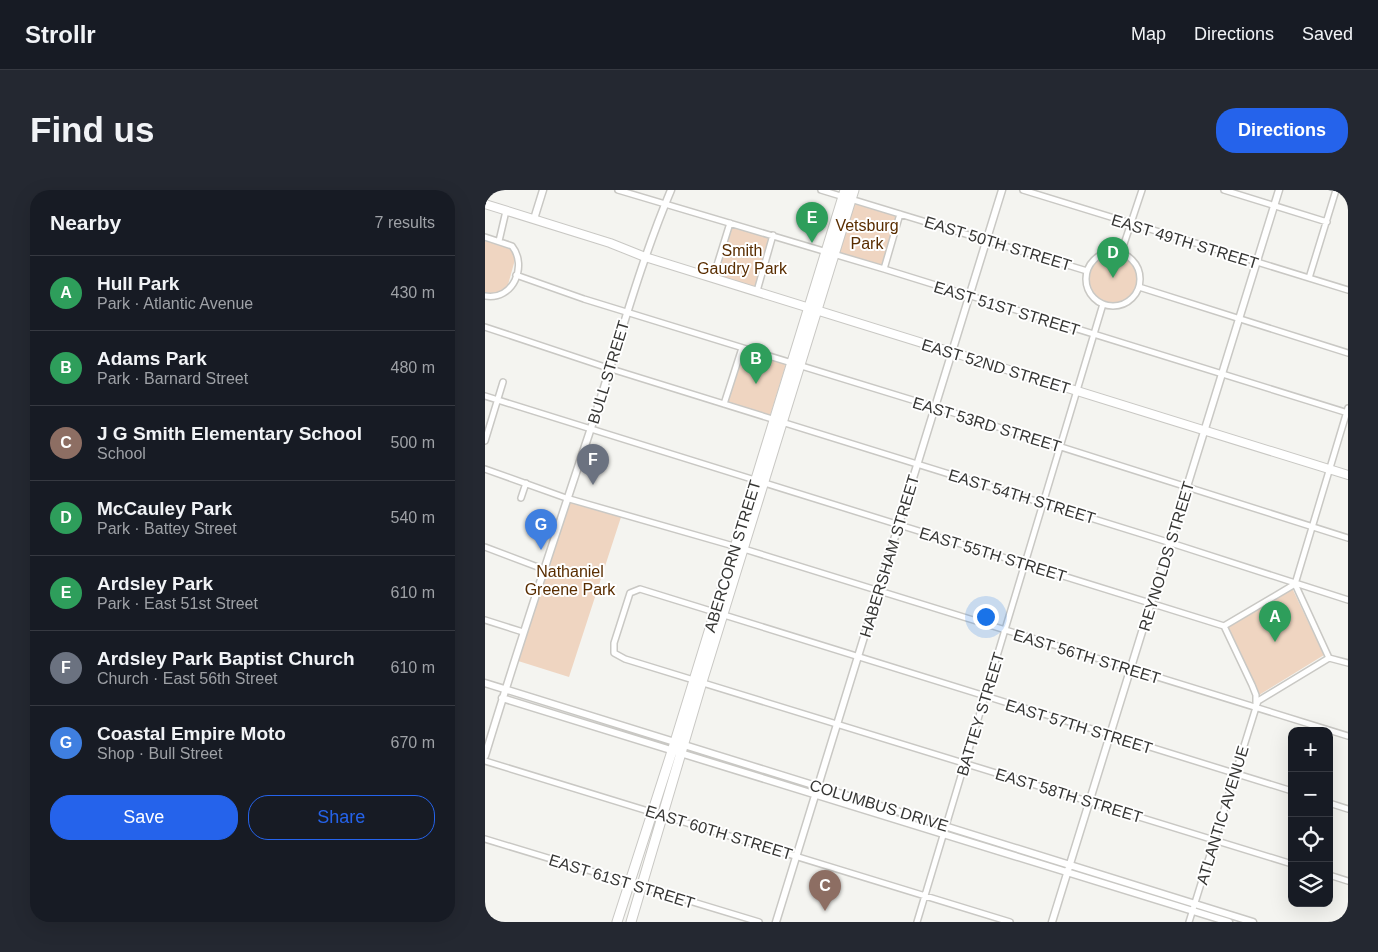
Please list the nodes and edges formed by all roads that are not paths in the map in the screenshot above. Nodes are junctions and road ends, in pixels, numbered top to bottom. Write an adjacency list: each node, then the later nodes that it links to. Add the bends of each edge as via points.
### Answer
1 (543, 190): 17 (street)
2 (618, 190): 13 (street, EAST 51ST STREET)
3 (671, 190): 13 (street, BULL STREET)
4 (821, 190): 11 (street, EAST 50TH STREET)
5 (1003, 190): 23 (street, HABERSHAM STREET)
6 (1023, 190): 20 (street, EAST 49TH STREET)
7 (1142, 190): 20 (street)
8 (1224, 190): 14 (street)
9 (1279, 190): 14 (street, REYNOLDS STREET)
10 (1336, 190): 18 (street)
11 (848, 194): 16 (street, EAST 50TH STREET); 25 (main road, ABERCORN STREET)
12 (485, 204): 15 (main road, EAST 52ND STREET)
13 (665, 205): 19 (street, EAST 51ST STREET); 27 (street, BULL STREET)
14 (1274, 205): 18 (street); 28 (street, REYNOLDS STREET)
15 (506, 210): 17 (main road, EAST 52ND STREET); 24 (street)
16 (900, 214): 23 (street, EAST 50TH STREET); 29 (street)
17 (534, 219): 27 (main road, EAST 52ND STREET)
18 (1327, 222): 33 (street)
19 (730, 223): 21 (street, EAST 51ST STREET); 32 (street)
20 (1131, 224): 26 (street); 28 (street, EAST 49TH STREET)
21 (773, 235): 25 (street, EAST 51ST STREET); 36 (street)
22 (485, 237): 24 (street)
23 (987, 240): 30 (street, EAST 50TH STREET); 38 (street, HABERSHAM STREET)
24 (499, 241): 31 (street, via 512,246 518,253)
25 (830, 254): 29 (street, EAST 51ST STREET); 40 (main road, ABERCORN STREET)
26 (1121, 254): 30 (street, via 1101,255); 34 (street, via 1137,266)
27 (645, 257): 32 (main road, EAST 52ND STREET); 41 (street, BULL STREET)
28 (1256, 263): 33 (street, EAST 49TH STREET); 42 (street, REYNOLDS STREET)
29 (884, 269): 38 (street, EAST 51ST STREET)
30 (1087, 271): 39 (street, via 1089,290)
31 (516, 275): 37 (street, via 507,293); 41 (street, EAST 53RD STREET)
32 (713, 278): 36 (main road, EAST 52ND STREET)
33 (1309, 278): 35 (street, EAST 49TH STREET)
34 (1139, 287): 39 (street, via 1124,304); 42 (street)
35 (1348, 290)
36 (757, 291): 40 (main road, EAST 52ND STREET)
37 (485, 296)
38 (969, 297): 44 (street, EAST 51ST STREET); 46 (street, HABERSHAM STREET)
39 (1103, 304): 44 (street, BATTEY STREET)
40 (813, 310): 46 (main road, EAST 52ND STREET); 48 (main road, ABERCORN STREET)
41 (626, 311): 45 (street, EAST 53RD STREET); 49 (street, BULL STREET)
42 (1239, 319): 47 (street); 50 (street, REYNOLDS STREET)
43 (485, 326): 49 (street, EAST 54TH STREET)
44 (1094, 335): 50 (street, EAST 51ST STREET); 52 (street, BATTEY STREET)
45 (742, 348): 48 (street, EAST 53RD STREET); 55 (street)
46 (952, 353): 52 (main road, EAST 52ND STREET); 56 (street, HABERSHAM STREET)
47 (1348, 353)
48 (797, 365): 56 (street, EAST 53RD STREET); 58 (main road, ABERCORN STREET)
49 (608, 368): 55 (street, EAST 54TH STREET); 59 (street, BULL STREET)
50 (1222, 375): 57 (street, EAST 51ST STREET); 60 (street, REYNOLDS STREET)
51 (503, 382): 54 (street)
52 (1077, 391): 60 (main road, EAST 52ND STREET); 62 (street, BATTEY STREET)
53 (485, 396): 54 (street, EAST 55TH STREET)
54 (498, 400): 59 (street, EAST 55TH STREET); 61 (street)
55 (724, 404): 58 (street, EAST 54TH STREET)
56 (935, 407): 62 (street, EAST 53RD STREET); 63 (street, HABERSHAM STREET)
57 (1348, 411): 64 (street)
58 (779, 421): 63 (street, EAST 54TH STREET); 67 (main road, ABERCORN STREET)
59 (591, 430): 67 (street, EAST 55TH STREET); 71 (street, BULL STREET)
60 (1205, 431): 64 (main road, EAST 52ND STREET); 69 (street, REYNOLDS STREET)
61 (485, 441)
62 (1060, 447): 69 (street, EAST 53RD STREET); 72 (street, BATTEY STREET)
63 (918, 464): 72 (street, EAST 54TH STREET); 73 (street, HABERSHAM STREET)
64 (1329, 469): 66 (main road, EAST 52ND STREET); 74 (street)
65 (485, 470): 68 (street, EAST 56TH STREET)
66 (1348, 475)
67 (761, 481): 73 (street, EAST 55TH STREET); 78 (main road, ABERCORN STREET)
68 (526, 484): 70 (street); 71 (street, EAST 56TH STREET)
69 (1188, 486): 74 (street, EAST 53RD STREET); 76 (street, REYNOLDS STREET)
70 (521, 498)
71 (566, 498): 78 (street, EAST 56TH STREET); 80 (street, BULL STREET)
72 (1043, 504): 76 (street, EAST 54TH STREET); 79 (street, BATTEY STREET)
73 (899, 525): 79 (street, EAST 55TH STREET); 82 (street, HABERSHAM STREET)
74 (1312, 527): 75 (street, EAST 53RD STREET); 81 (street)
75 (1348, 538)
76 (1171, 543): 81 (street, EAST 54TH STREET); 84 (street, REYNOLDS STREET)
77 (485, 547): 80 (street)
78 (740, 548): 82 (street, EAST 56TH STREET); 85 (main road, ABERCORN STREET)
79 (1025, 564): 84 (street, EAST 55TH STREET); 88 (street, BATTEY STREET)
80 (543, 569): 89 (street, BULL STREET)
81 (1295, 584): 83 (street, EAST 54TH STREET); 87 (street); 91 (street)
82 (878, 592): 88 (street, EAST 56TH STREET); 90 (street, HABERSHAM STREET)
83 (1348, 600)
84 (1152, 602): 87 (street, EAST 55TH STREET); 93 (street, REYNOLDS STREET)
85 (719, 614): 90 (street, EAST 57TH STREET); 94 (main road, ABERCORN STREET); 94 (street, EAST 57TH STREET, via 640,589 631,593 626,605 614,653)
86 (485, 620): 89 (street)
87 (1224, 626): 99 (street, ATLANTIC AVENUE, via 1256,695)
88 (1005, 631): 93 (street, EAST 56TH STREET); 97 (street, BATTEY STREET)
89 (523, 632): 96 (street, BULL STREET)
90 (858, 658): 97 (street, EAST 57TH STREET); 100 (street, HABERSHAM STREET)
91 (1329, 658): 92 (street); 99 (street, via 1261,698)
92 (1348, 663)
93 (1131, 669): 99 (street, EAST 56TH STREET); 101 (street, REYNOLDS STREET)
94 (697, 681): 100 (street, EAST 58TH STREET); 104 (main road, ABERCORN STREET); 105 (main road, ABERCORN STREET)
95 (485, 683): 96 (street, COLUMBUS DRIVE)
96 (505, 690): 98 (street, BULL STREET); 104 (street, COLUMBUS DRIVE)
97 (985, 697): 101 (street, EAST 57TH STREET); 108 (street, BATTEY STREET)
98 (503, 698): 102 (street, BULL STREET); 104 (street, COLUMBUS DRIVE)
99 (1255, 707): 103 (street, EAST 56TH STREET); 109 (street, ATLANTIC AVENUE)
100 (837, 724): 108 (street, EAST 58TH STREET); 110 (street, HABERSHAM STREET)
101 (1112, 735): 109 (street, EAST 57TH STREET); 113 (street, REYNOLDS STREET)
102 (488, 736): 106 (street, BULL STREET)
103 (1348, 736)
104 (674, 746): 105 (street, COLUMBUS DRIVE); 116 (main road, ABERCORN STREET)
105 (683, 749): 110 (street, COLUMBUS DRIVE); 112 (street, COLUMBUS DRIVE); 117 (main road, ABERCORN STREET)
106 (485, 756)
107 (485, 761): 116 (street, EAST 60TH STREET)
108 (965, 763): 113 (street, EAST 58TH STREET); 118 (street, BATTEY STREET)
109 (1235, 774): 111 (street, EAST 57TH STREET); 121 (street, ATLANTIC AVENUE)
110 (818, 786): 112 (street, HABERSHAM STREET); 118 (street, COLUMBUS DRIVE)
111 (1288, 790)
112 (815, 794): 119 (street, COLUMBUS DRIVE); 122 (street, HABERSHAM STREET)
113 (1091, 802): 121 (street, EAST 58TH STREET); 124 (street, REYNOLDS STREET)
114 (1333, 804): 115 (street)
115 (1348, 809)
116 (652, 811): 117 (street, EAST 60TH STREET); 127 (main road, ABERCORN STREET)
117 (663, 815): 122 (street, EAST 60TH STREET); 129 (main road, ABERCORN STREET)
118 (946, 826): 119 (street, BATTEY STREET); 124 (street, COLUMBUS DRIVE)
119 (944, 834): 125 (street, COLUMBUS DRIVE); 130 (street, BATTEY STREET)
120 (485, 839): 127 (street, EAST 61ST STREET)
121 (1215, 839): 123 (street, EAST 58TH STREET); 131 (street, ATLANTIC AVENUE)
122 (797, 856): 130 (street, EAST 60TH STREET); 135 (street, HABERSHAM STREET)
123 (1288, 863)
124 (1071, 864): 125 (street, REYNOLDS STREET); 131 (street, COLUMBUS DRIVE)
125 (1068, 873): 131 (street, COLUMBUS DRIVE); 138 (street, REYNOLDS STREET)
126 (1333, 877): 128 (street)
127 (629, 882): 129 (street, EAST 61ST STREET); 132 (main road, ABERCORN STREET)
128 (1348, 882)
129 (642, 887): 133 (main road, ABERCORN STREET); 134 (street, EAST 61ST STREET)
130 (925, 896): 136 (street, BATTEY STREET); 137 (street, EAST 60TH STREET)
131 (1194, 907): 139 (street, ATLANTIC AVENUE); 140 (street, COLUMBUS DRIVE); 141 (street, COLUMBUS DRIVE)
132 (617, 922)
133 (631, 922)
134 (759, 922)
135 (776, 922)
136 (917, 922)
137 (1010, 922)
138 (1052, 922)
139 (1189, 922)
140 (1229, 922)
141 (1253, 922)

